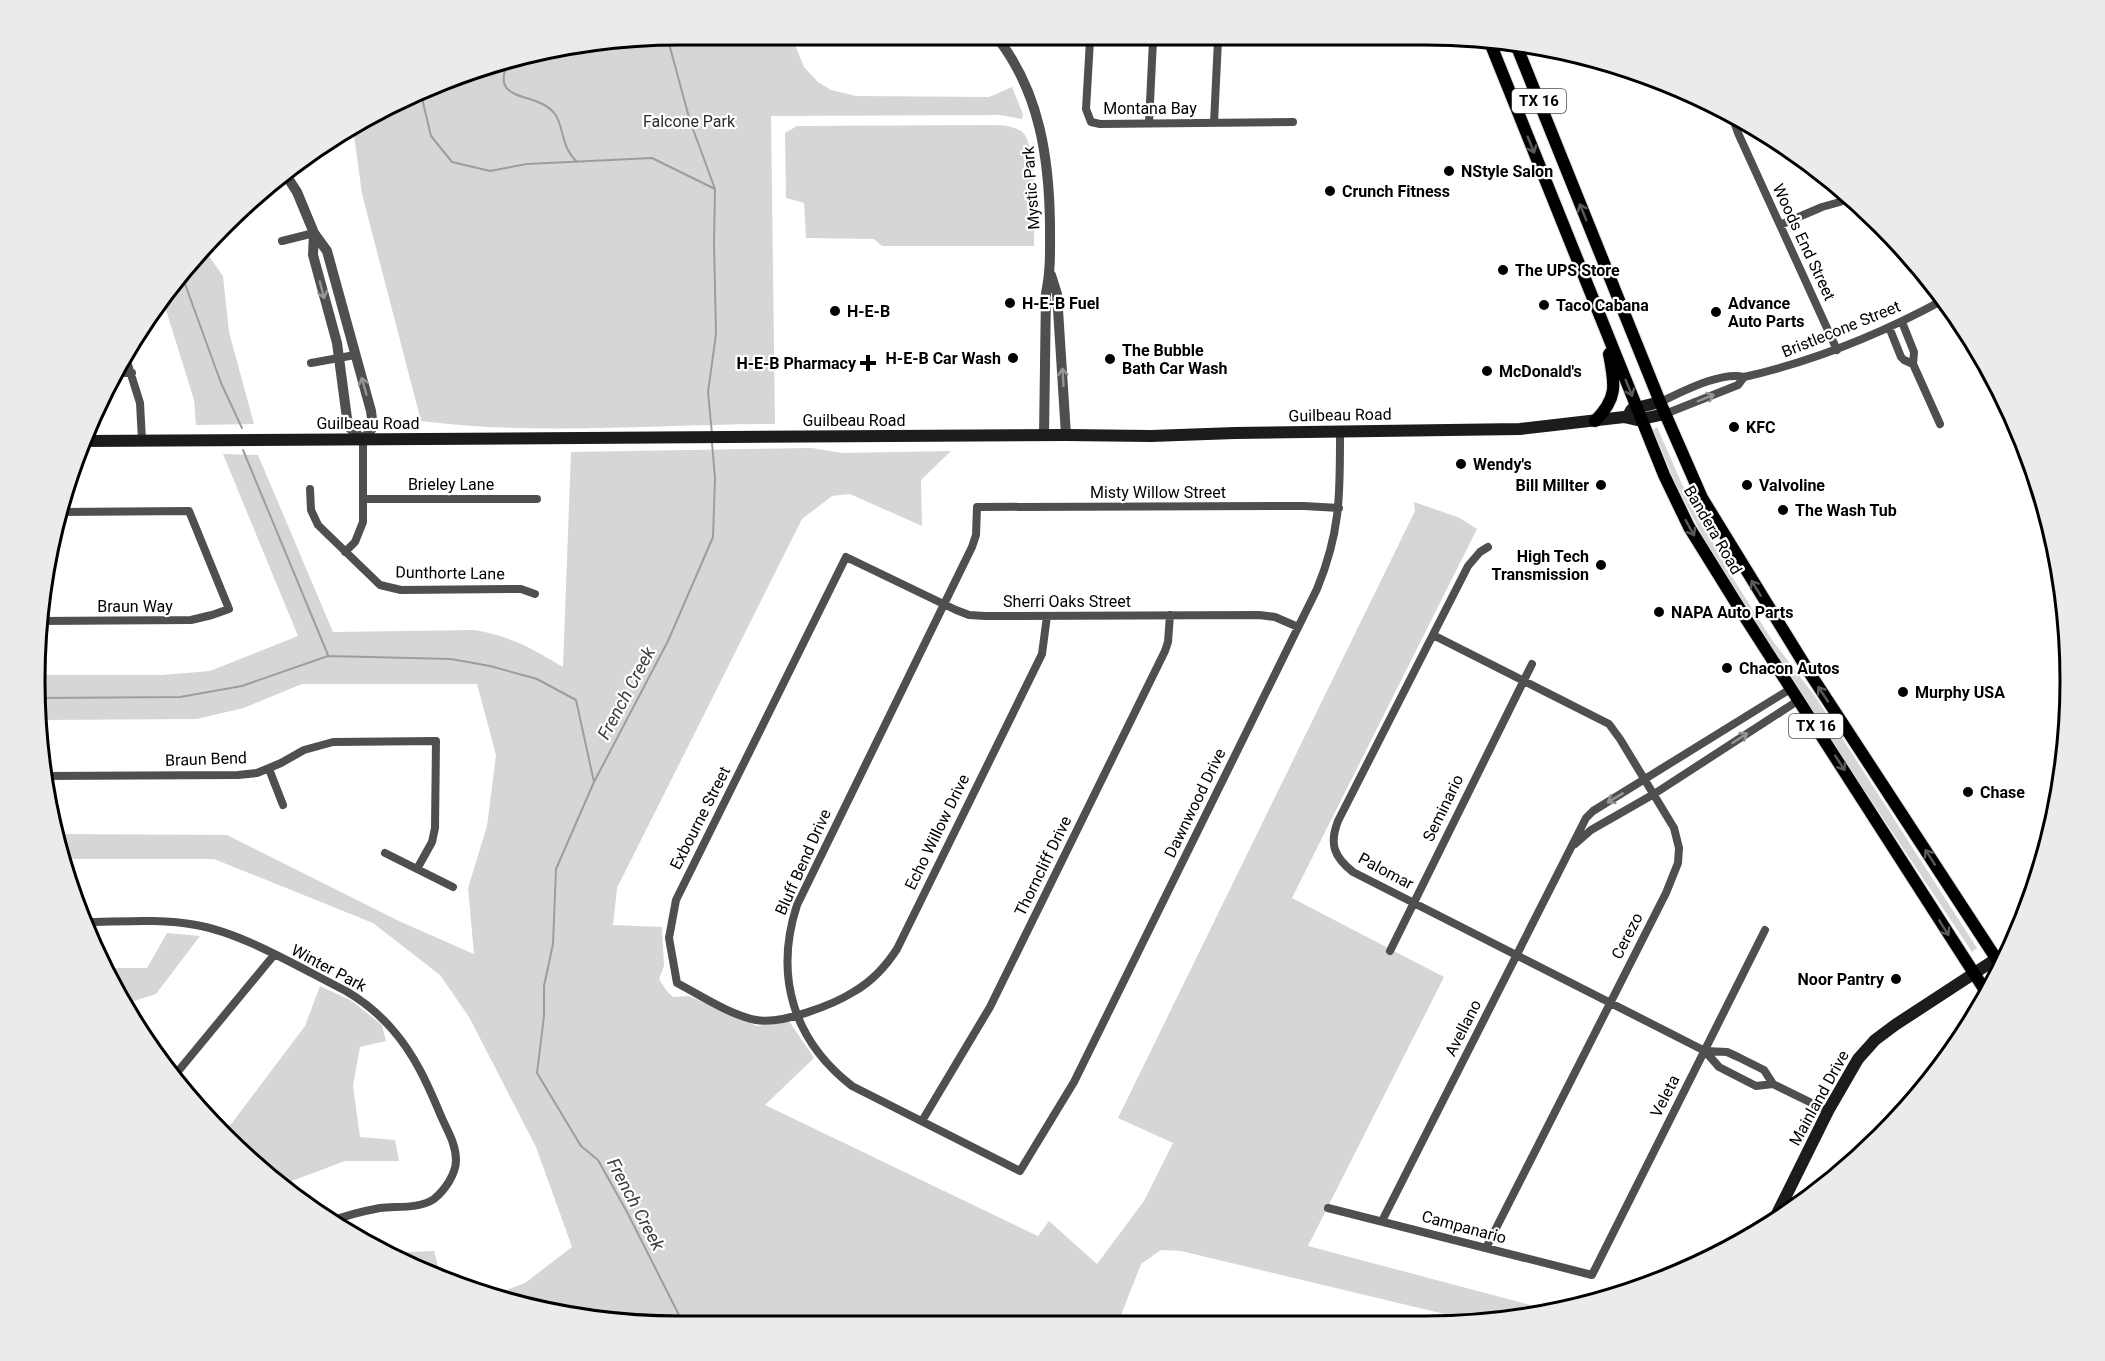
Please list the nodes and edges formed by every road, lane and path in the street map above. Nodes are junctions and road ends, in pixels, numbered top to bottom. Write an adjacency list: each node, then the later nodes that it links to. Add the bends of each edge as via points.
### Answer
1 (1003, 45): 16 (street, Mystic Park, via 1021,74 1040,123 1049,188)
2 (1090, 45): 8 (street, Montana Bay, via 1086,109 1091,122)
3 (1153, 45): 8 (street)
4 (1218, 45): 9 (street)
5 (1492, 49): 20 (main road, Bandera Road / TX 16, one-way to 20)
6 (1519, 52): 32 (main road, Bandera Road / TX 16, one-way to 6)
7 (1293, 122): 9 (street, Montana Bay)
8 (1149, 123): 9 (street, Montana Bay)
9 (1214, 123)
10 (1736, 127): 13 (street, Woods End Street)
11 (289, 180): 14 (street)
12 (1842, 201): 13 (street)
13 (1780, 225): 22 (street, Woods End Street)
14 (314, 232): 15 (street); 24 (street, via 327,251); 25 (street, one-way to 25, via 312,255)
15 (282, 241)
16 (1050, 273): 38 (street, Mystic Park, one-way to 16, via 1057,294); 39 (street, Mystic Park, via 1046,294)
17 (1936, 303): 18 (street, Bristlecone Street)
18 (1902, 322): 19 (street, Bristlecone Street); 21 (street)
19 (1889, 327): 22 (street, Bristlecone Street); 23 (street)
20 (1605, 329): 33 (main road, Bandera Road / TX 16, one-way to 33); 35 (main road, via 1613,390 1607,409)
21 (1911, 345): 23 (street); 27 (street)
22 (1837, 350): 31 (street, Bristlecone Street)
23 (1899, 350): 27 (street, via 1904,360)
24 (355, 355): 25 (street); 41 (street, one-way to 24, via 373,427)
25 (339, 358): 26 (street); 41 (street, via 348,426)
26 (311, 363)
27 (1913, 364): 36 (street)
28 (129, 365): 30 (street)
29 (125, 373): 30 (street)
30 (132, 373): 40 (street, via 140,403)
31 (1744, 377): 32 (street, Bristlecone Street, via 1718,379); 34 (street, Bristlecone Street, one-way to 31, via 1738,385)
32 (1660, 402): 33 (main road); 34 (main road, Bandera Road / TX 16)
33 (1639, 414): 34 (main road); 35 (main road, Guilbeau Road, via 1632,409 1624,417); 61 (main road, Bandera Road / TX 16, one-way to 61, via 1689,526)
34 (1665, 414): 80 (main road, Bandera Road / TX 16, one-way to 34, via 1743,567 1702,498)
35 (1595, 421): 37 (main road, Guilbeau Road, via 1520,429)
36 (1940, 424)
37 (1340, 432): 38 (main road, Guilbeau Road); 47 (street, Dawnwood Drive)
38 (1066, 435): 39 (main road, Guilbeau Road)
39 (1044, 436): 41 (main road, Guilbeau Road)
40 (142, 440): 41 (main road, Guilbeau Road); 42 (main road, Guilbeau Road)
41 (363, 440): 45 (street)
42 (92, 441)
43 (310, 489): 50 (street, Dunthorte Lane, via 314,520)
44 (537, 499): 45 (street, Brieley Lane)
45 (364, 500): 50 (street, via 359,535)
46 (977, 507): 47 (street, Misty Willow Street); 53 (street, Bluff Bend Drive, via 972,547)
47 (1339, 507): 57 (street, Dawnwood Drive, via 1326,567)
48 (68, 512): 56 (street, Braun Way, via 189,511 230,609 191,620)
49 (1488, 547): 58 (street, Palomar, via 1468,566)
50 (345, 552): 52 (street, Dunthorte Lane, via 380,585 392,589 520,589)
51 (846, 557): 53 (street, Sherri Oaks Street); 87 (street, Exbourne Street, via 682,886 670,925 672,967 677,983 750,1018 772,1021)
52 (535, 594)
53 (944, 605): 55 (street, Sherri Oaks Street, via 969,615); 87 (street, Bluff Bend Drive, via 797,905 787,964)
54 (1170, 615): 55 (street, Sherri Oaks Street); 57 (street, Sherri Oaks Street, via 1258,615); 94 (street, Thorncliff Drive, via 1165,651 990,1007)
55 (1047, 616): 87 (street, Echo Willow Drive, via 1042,654 897,949 884,967 856,991)
56 (48, 621)
57 (1298, 627): 95 (street, Dawnwood Drive, via 1074,1082)
58 (1433, 634): 60 (street, Cerezo); 76 (street, Palomar, via 1335,829 1335,852 1341,863)
59 (1532, 664): 60 (street)
60 (1524, 679): 69 (street, Cerezo, via 1609,724); 76 (street, Seminario)
61 (1791, 688): 62 (main road, Bandera Road / TX 16); 63 (street, Avellano)
62 (1799, 700): 64 (street, Avellano, one-way to 62); 84 (main road, Bandera Road / TX 16, one-way to 84)
63 (1707, 741): 64 (street); 65 (street, Avellano)
64 (1715, 754): 67 (street, Avellano)
65 (1676, 761): 67 (street); 69 (street, Avellano)
66 (269, 769): 68 (street, Braun Bend, via 238,775); 71 (street); 74 (street, Braun Bend, via 304,750 333,742 436,741 435,828)
67 (1683, 775): 70 (street, Avellano)
68 (52, 776)
69 (1645, 781): 70 (street, Cerezo); 72 (street, Avellano, one-way to 72, via 1593,811)
70 (1653, 794): 72 (street, Avellano, via 1591,830); 86 (street, Cerezo, via 1674,828 1678,863)
71 (283, 805)
72 (1570, 848): 82 (street, Avellano)
73 (385, 853): 74 (street)
74 (417, 869): 75 (street)
75 (453, 887)
76 (1413, 902): 79 (street, Seminario); 82 (street, Palomar)
77 (92, 922): 81 (street, Winter Park, via 195,925 224,932)
78 (1765, 930): 88 (street, Veleta)
79 (1390, 951)
80 (1998, 953)
81 (274, 955): 90 (street); 98 (street, Winter Park, via 355,996 380,1016 419,1066 453,1143 456,1163 451,1179 434,1198 408,1207 383,1208)
82 (1516, 955): 86 (street, Palomar); 99 (street, Avellano)
83 (1993, 963): 84 (main road, Mainland Drive)
84 (1973, 973): 85 (main road, Bandera Road / TX 16); 93 (main road, Mainland Drive, via 1875,1040 1858,1059)
85 (1982, 986)
86 (1610, 1003): 88 (street, Palomar); 100 (street, Cerezo)
87 (798, 1016): 94 (street, Bluff Bend Drive, via 812,1045 836,1074)
88 (1705, 1051): 89 (street, Palomar); 91 (street, Palomar, via 1719,1067); 101 (street, Veleta)
89 (1738, 1057): 91 (street); 92 (street, Palomar, via 1764,1070)
90 (179, 1070)
91 (1731, 1073): 92 (street, Palomar, via 1756,1086)
92 (1773, 1084): 93 (street, Palomar)
93 (1828, 1111): 96 (main road, Mainland Drive)
94 (922, 1121): 95 (street, Bluff Bend Drive)
95 (1020, 1171)
96 (1780, 1207)
97 (1328, 1208): 99 (street, Campanario)
98 (342, 1218)
99 (1382, 1221): 100 (street, Campanario)
100 (1486, 1248): 101 (street, Campanario)
101 (1592, 1275)

